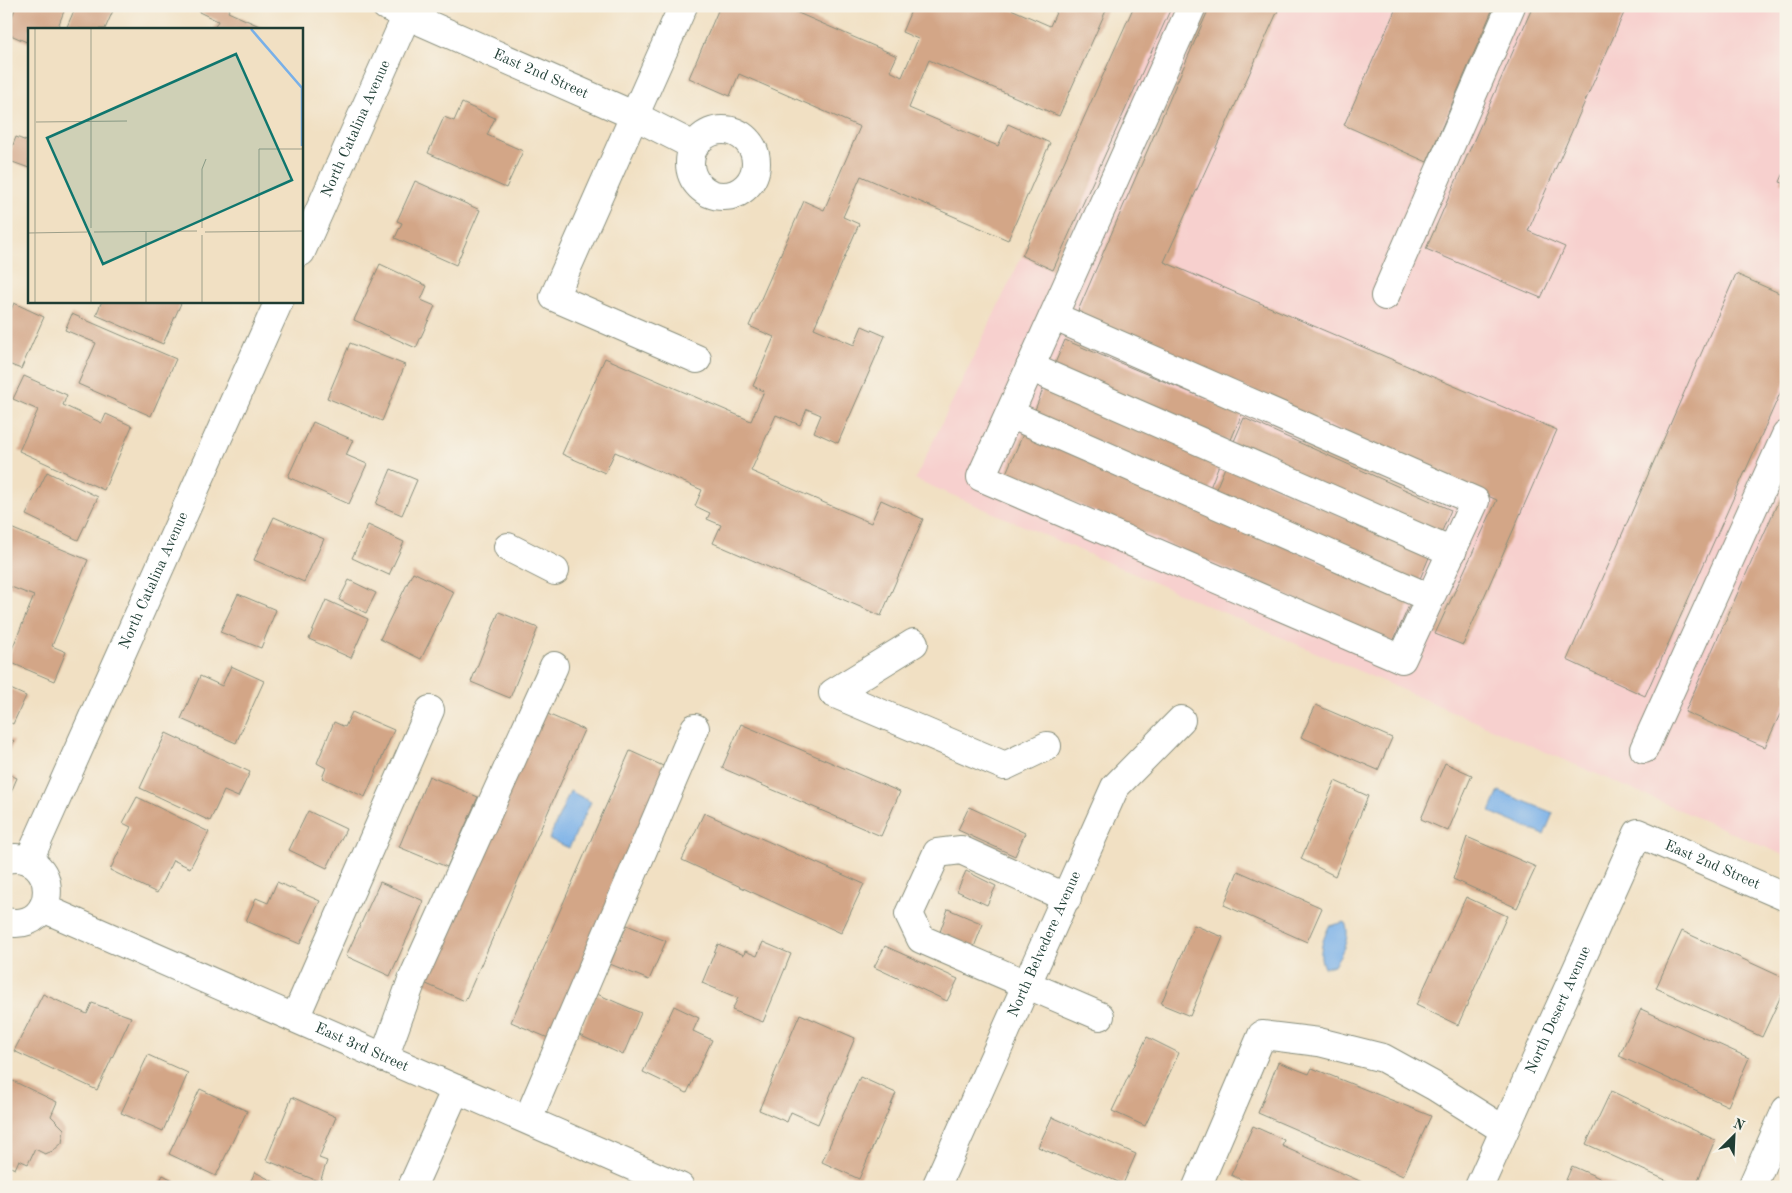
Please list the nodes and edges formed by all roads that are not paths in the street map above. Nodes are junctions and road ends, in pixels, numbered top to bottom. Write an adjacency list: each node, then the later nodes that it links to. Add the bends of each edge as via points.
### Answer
1 (682, 6): 5 (street)
2 (1192, 6): 10 (street)
3 (1511, 6): 8 (street)
4 (401, 9): 5 (street, East 2nd Street); 7 (street, North Catalina Avenue)
5 (633, 116): 6 (street, East 2nd Street); 11 (street, via 554,297)
6 (694, 146)
7 (302, 250)
8 (1386, 296)
9 (279, 302): 27 (street, North Catalina Avenue)
10 (1053, 316): 12 (street); 16 (street, via 1475,501)
11 (697, 359)
12 (1030, 367): 13 (street); 16 (street)
13 (1010, 414): 18 (street); 18 (street, via 981,477 1402,660)
14 (1786, 435): 25 (street)
15 (508, 547): 17 (street)
16 (1452, 552): 18 (street)
17 (555, 571)
18 (1430, 598)
19 (914, 643): 24 (street, via 833,693 1005,766)
20 (554, 666): 35 (street, via 412,980)
21 (430, 710): 34 (street)
22 (1182, 720): 29 (street, North Belvedere Avenue, via 1115,787)
23 (695, 728): 38 (street)
24 (1047, 746)
25 (1644, 749)
26 (1638, 833): 28 (street, East 2nd Street); 39 (street, North Desert Avenue)
27 (18, 860): 30 (street, via 38,867 45,876 48,887)
28 (1786, 897)
29 (1066, 898): 32 (street, North Belvedere Avenue); 32 (street, via 961,850 937,853 909,914 921,939)
30 (43, 908): 31 (street, via 26,922); 34 (street, East 3rd Street)
31 (6, 922)
32 (1028, 985): 33 (street); 42 (street, North Belvedere Avenue)
33 (1100, 1016)
34 (295, 1018): 35 (street, East 3rd Street)
35 (384, 1058): 36 (street, East 3rd Street)
36 (456, 1089): 38 (street, East 3rd Street); 40 (street)
37 (1786, 1110): 45 (street)
38 (528, 1119): 41 (street, East 3rd Street)
39 (1504, 1130): 43 (street, via 1383,1058 1319,1042 1262,1034); 44 (street, North Desert Avenue)
40 (412, 1187)
41 (680, 1187)
42 (936, 1187)
43 (1197, 1187)
44 (1479, 1187)
45 (1752, 1187)

